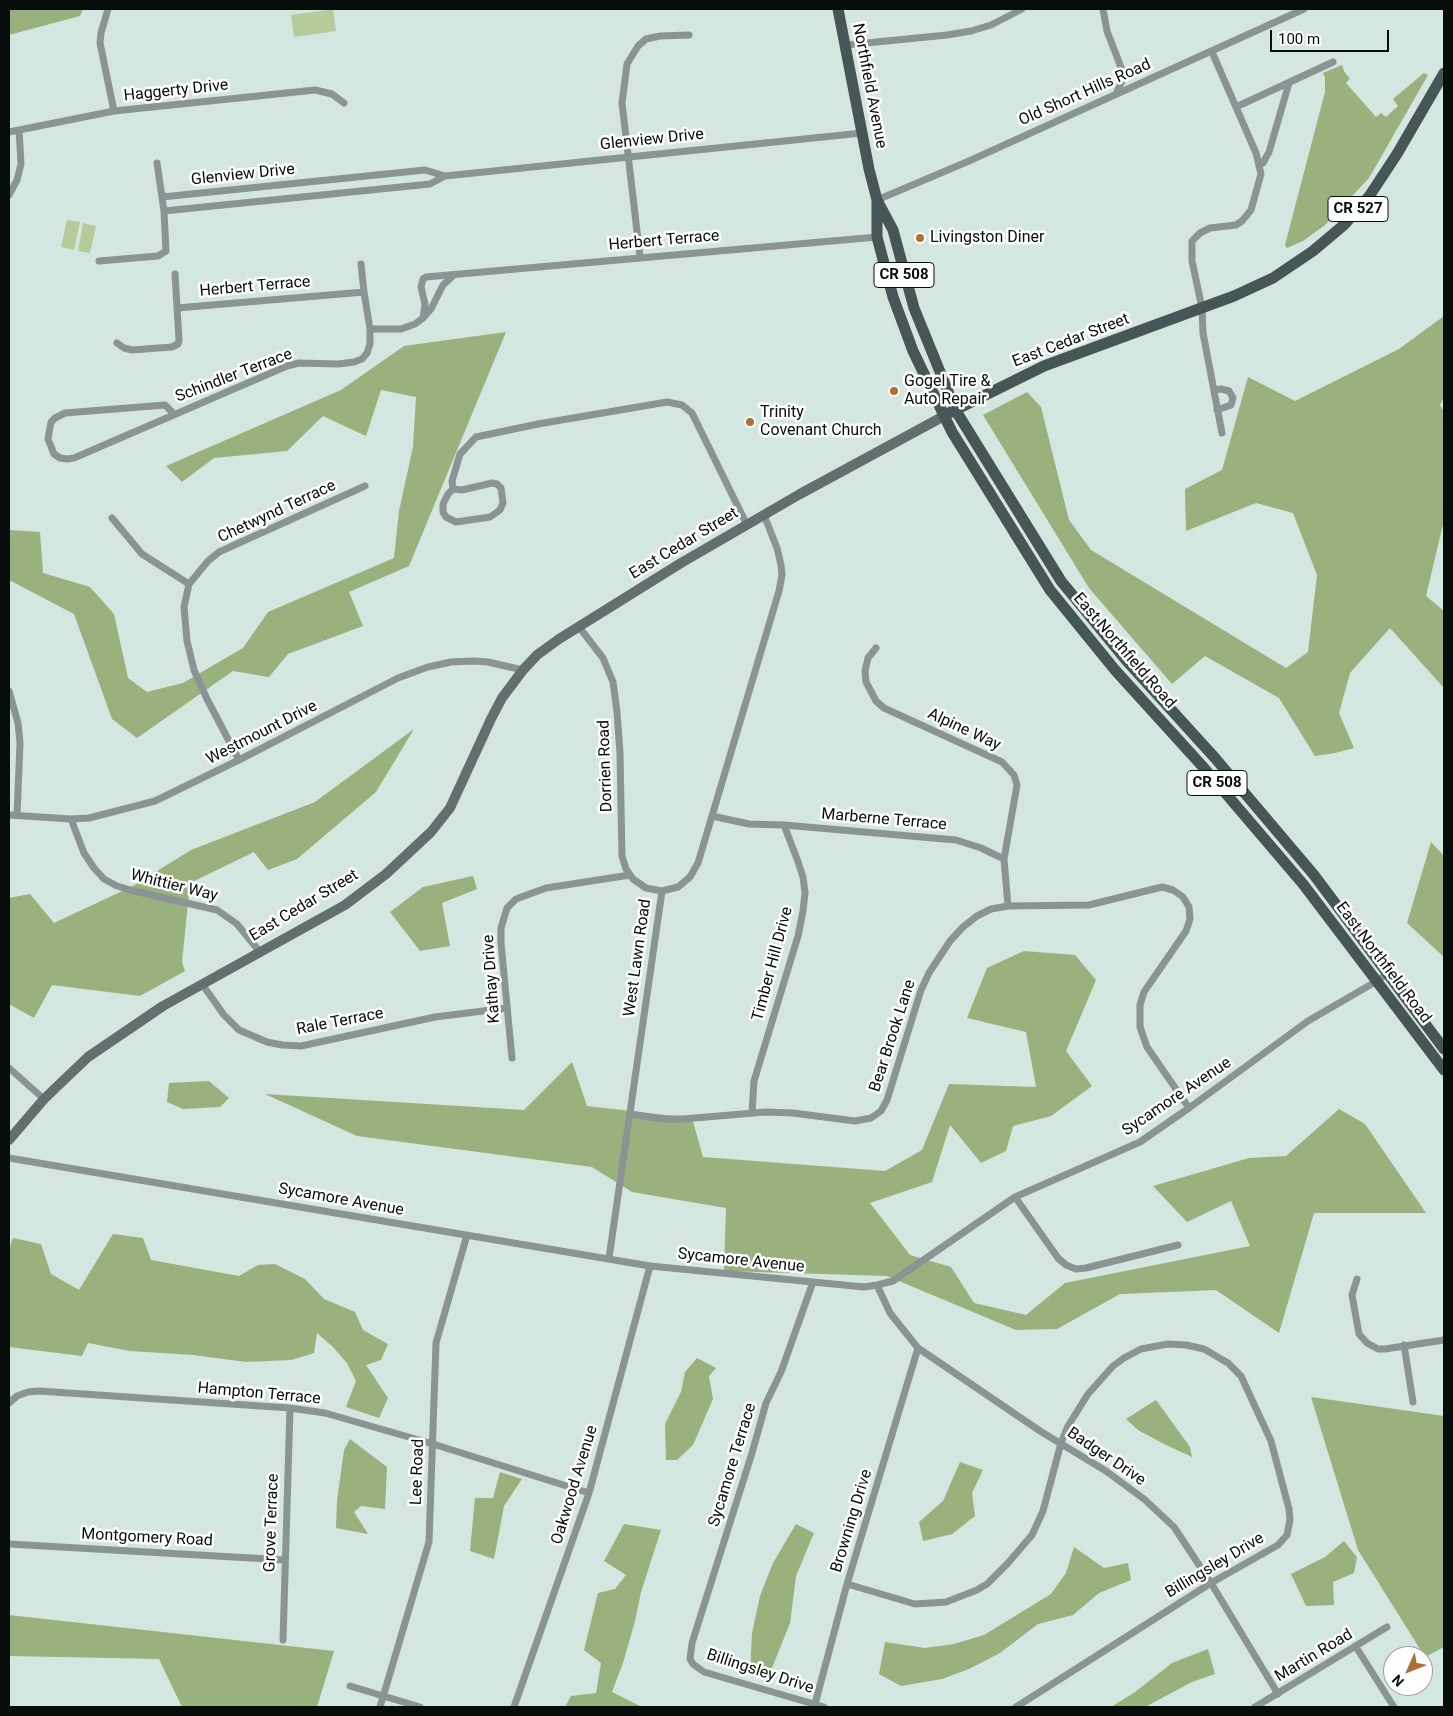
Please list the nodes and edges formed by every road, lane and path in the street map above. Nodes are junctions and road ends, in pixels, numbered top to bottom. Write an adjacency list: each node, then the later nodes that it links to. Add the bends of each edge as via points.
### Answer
1 (108, 9): 15 (street, via 100,43)
2 (838, 9): 7 (main road, Northfield Avenue / CR 508)
3 (1022, 9): 7 (street, via 992,25 971,31)
4 (1103, 9): 12 (street, via 1107,32 1122,70 1122,81)
5 (1304, 9): 8 (street, Old Short Hills Road)
6 (689, 35): 19 (street, via 646,39 627,64 622,103)
7 (846, 45): 18 (main road, Northfield Avenue / CR 508)
8 (1212, 52): 12 (street, Old Short Hills Road); 14 (street)
9 (1333, 62): 11 (street)
10 (1444, 72): 37 (main road, East Cedar Street / CR 527, via 1386,171 1345,224 1273,278)
11 (1289, 83): 14 (street); 21 (street, via 1269,152)
12 (1116, 94): 26 (street, Old Short Hills Road)
13 (344, 103): 15 (street, Haggerty Drive, via 332,94 315,90)
14 (1236, 108): 21 (street)
15 (114, 111): 16 (street, Haggerty Drive)
16 (19, 130): 17 (street, Haggerty Drive); 24 (street, via 21,164)
17 (9, 132)
18 (862, 133): 19 (street, Glenview Drive); 22 (main road, Northfield Avenue / CR 508)
19 (628, 156): 23 (street, Glenview Drive); 29 (street)
20 (157, 163): 25 (street)
21 (1259, 164): 37 (street, via 1261,174 1247,217 1236,225 1210,228 1192,241 1192,261)
22 (869, 169): 26 (main road, East Northfield Road / CR 508)
23 (444, 176): 25 (street, Glenview Drive, via 425,170); 27 (street, Glenview Drive, via 430,184)
24 (9, 195)
25 (162, 196): 27 (street)
26 (877, 200): 28 (main road, East Northfield Road / CR 508); 34 (main road, East Northfield Road / CR 508, via 893,230)
27 (164, 211): 30 (street, via 165,253)
28 (877, 237): 29 (street, Herbert Terrace); 34 (main road, via 888,239 899,281); 45 (main road, East Northfield Road / CR 508, via 889,284 910,342)
29 (640, 257): 33 (street, Herbert Terrace)
30 (99, 261)
31 (361, 264): 35 (street)
32 (175, 274): 36 (street, Herbert Terrace)
33 (454, 275): 38 (street, via 443,285); 38 (street, Herbert Terrace, via 423,279)
34 (907, 286): 43 (main road, East Northfield Road / CR 508)
35 (364, 292): 36 (street, Herbert Terrace); 39 (street)
36 (177, 308): 40 (street, Herbert Terrace, via 179,340 175,346 132,350)
37 (1202, 308): 41 (street, via 1203,333); 43 (main road, East Cedar Street / CR 527, via 1044,366)
38 (423, 318): 39 (street, via 402,329)
39 (370, 330): 44 (street, Schindler Terrace, via 370,344 362,359 347,364 299,363 287,366)
40 (117, 342)
41 (1214, 390): 42 (street); 42 (street, via 1229,390 1233,398 1231,405)
42 (1217, 410): 46 (street)
43 (956, 411): 45 (main road, East Cedar Street / CR 527); 53 (main road, East Northfield Road / CR 508, via 1061,581)
44 (174, 414): 44 (street, Schindler Terrace, via 74,458 60,458 54,454 48,439 51,422 66,413 165,405)
45 (944, 416): 49 (main road, East Cedar Street / CR 527); 54 (main road, East Northfield Road / CR 508, via 1050,590)
46 (1222, 434)
47 (365, 486): 52 (street, Chetwynd Terrace, via 219,552)
48 (453, 489): 48 (street, via 443,504 443,512 456,522 490,516 503,504 501,488 497,484); 51 (street, via 452,481 460,454 476,437 667,402 682,405 692,413)
49 (764, 515): 51 (main road, East Cedar Street / CR 527); 66 (street, West Lawn Road, via 777,548 782,575)
50 (112, 518): 52 (street, via 142,554)
51 (747, 525): 55 (main road, East Cedar Street / CR 527)
52 (189, 584): 61 (street, Chetwynd Terrace, via 184,607 194,670)
53 (1077, 601): 54 (main road); 59 (main road, East Northfield Road / CR 508)
54 (1066, 610): 60 (main road, East Northfield Road / CR 508)
55 (579, 627): 57 (main road, East Cedar Street / CR 527, via 537,655); 70 (street, Dorrien Road, via 602,658 612,682 620,754 622,856)
56 (876, 648): 69 (street, Alpine Way, via 868,658 866,682 876,701 884,708 1002,762 1014,775 1017,785)
57 (523, 670): 61 (street, Westmount Drive, via 475,661 428,667 398,678); 75 (main road, East Cedar Street / CR 527, via 502,698 450,808 431,832 386,874 345,905)
58 (9, 691): 65 (street, via 20,744)
59 (1155, 692): 60 (main road); 62 (main road, East Northfield Road / CR 508)
60 (1144, 702): 63 (main road, East Northfield Road / CR 508)
61 (239, 760): 67 (street, Westmount Drive, via 155,800 107,814)
62 (1235, 783): 63 (main road); 71 (main road, East Northfield Road / CR 508)
63 (1226, 793): 72 (main road, East Northfield Road / CR 508)
64 (9, 815): 65 (street, Westmount Drive)
65 (17, 815): 67 (street, Westmount Drive)
66 (712, 816): 68 (street, Marberne Terrace, via 749,824); 73 (street, West Lawn Road, via 695,871 684,883)
67 (72, 819): 75 (street, Whittier Way, via 84,853 104,879 134,891 217,910 237,924)
68 (784, 825): 69 (street, Marberne Terrace, via 956,840); 86 (street, Timber Hill Drive, via 803,877 805,893 798,936 754,1080)
69 (1004, 859): 74 (street)
70 (630, 875): 73 (street, via 646,888); 79 (street, Kathay Drive, via 546,888 516,899 507,908 501,928)
71 (1314, 875): 72 (main road); 76 (main road, East Northfield Road / CR 508)
72 (1303, 884): 77 (main road, East Northfield Road / CR 508)
73 (662, 891): 87 (street, West Lawn Road)
74 (1008, 906): 85 (street, Bear Brook Lane, via 1089,905 1162,887 1183,897 1189,907 1189,925 1144,992 1139,1016 1147,1047); 86 (street, Bear Brook Lane, via 976,916 939,956 921,990 881,1111 865,1120 855,1121 793,1113)
75 (260, 952): 78 (main road, East Cedar Street / CR 527)
76 (1388, 973): 77 (street, Sycamore Avenue); 80 (main road, East Northfield Road / CR 508)
77 (1377, 981): 83 (main road, East Northfield Road / CR 508); 85 (street, Sycamore Avenue, via 1308,1021)
78 (202, 984): 79 (street, Rale Terrace, via 239,1030 282,1045 301,1046 435,1017); 84 (main road, East Cedar Street / CR 527, via 163,1006 88,1057)
79 (507, 1008): 81 (street, Kathay Drive)
80 (1444, 1049)
81 (512, 1058)
82 (9, 1068): 84 (street)
83 (1444, 1070)
84 (44, 1099): 88 (main road, East Cedar Street / CR 527)
85 (1189, 1108): 90 (street, Sycamore Avenue, via 1140,1142)
86 (752, 1113): 87 (street, Bear Brook Lane, via 662,1120)
87 (630, 1114): 93 (street, West Lawn Road)
88 (9, 1140)
89 (9, 1158): 91 (street, Sycamore Avenue)
90 (1015, 1197): 92 (street, via 1058,1258 1066,1266 1076,1269); 97 (street, Sycamore Avenue, via 893,1281)
91 (467, 1235): 93 (street, Sycamore Avenue); 105 (street, Lee Road, via 436,1343)
92 (1178, 1245)
93 (609, 1258): 94 (street, Sycamore Avenue)
94 (650, 1266): 96 (street, Sycamore Avenue); 106 (street, Oakwood Avenue)
95 (1357, 1279): 99 (street, via 1352,1295 1362,1339 1378,1349)
96 (813, 1282): 97 (street, Sycamore Avenue); 114 (street, Sycamore Terrace, via 781,1372 766,1403 692,1643)
97 (877, 1285): 100 (street, Badger Drive, via 890,1313)
98 (1444, 1340): 99 (street)
99 (1404, 1345): 101 (street)
100 (918, 1348): 104 (street, Badger Drive); 110 (street, Browning Drive)
101 (1413, 1402)
102 (9, 1403): 103 (street, Hampton Terrace, via 17,1396 39,1391)
103 (290, 1408): 105 (street, Hampton Terrace, via 325,1413); 108 (street, Grove Terrace)
104 (1061, 1443): 109 (street, Badger Drive, via 1144,1499 1174,1527); 109 (street, Billingsley Drive, via 1077,1410 1100,1379 1124,1358 1141,1349 1168,1344 1195,1346 1212,1353 1234,1369 1241,1376 1271,1440 1290,1520 1287,1535 1278,1544); 110 (street, Billingsley Drive, via 1043,1511 1032,1535 978,1590 946,1602 915,1604)
105 (433, 1444): 106 (street, Hampton Terrace); 117 (street, Lee Road, via 430,1542)
106 (590, 1493): 121 (street, Oakwood Avenue)
107 (9, 1544): 108 (street, Montgomery Road)
108 (285, 1560): 112 (street, Grove Terrace)
109 (1211, 1583): 116 (street, Badger Drive); 123 (street, Billingsley Drive)
110 (847, 1584): 118 (street, Browning Drive)
111 (1387, 1627): 113 (street, Martin Road)
112 (283, 1640)
113 (1356, 1647): 116 (street, Martin Road); 125 (street)
114 (690, 1659): 118 (street, Billingsley Drive, via 704,1672)
115 (350, 1686): 117 (street)
116 (1278, 1694): 124 (street, Martin Road)
117 (384, 1696): 119 (street, Lee Road); 120 (street)
118 (815, 1704): 122 (street, Billingsley Drive)
119 (380, 1707)
120 (420, 1707)
121 (514, 1707)
122 (824, 1707)
123 (1016, 1707)
124 (1255, 1707)
125 (1394, 1707)

